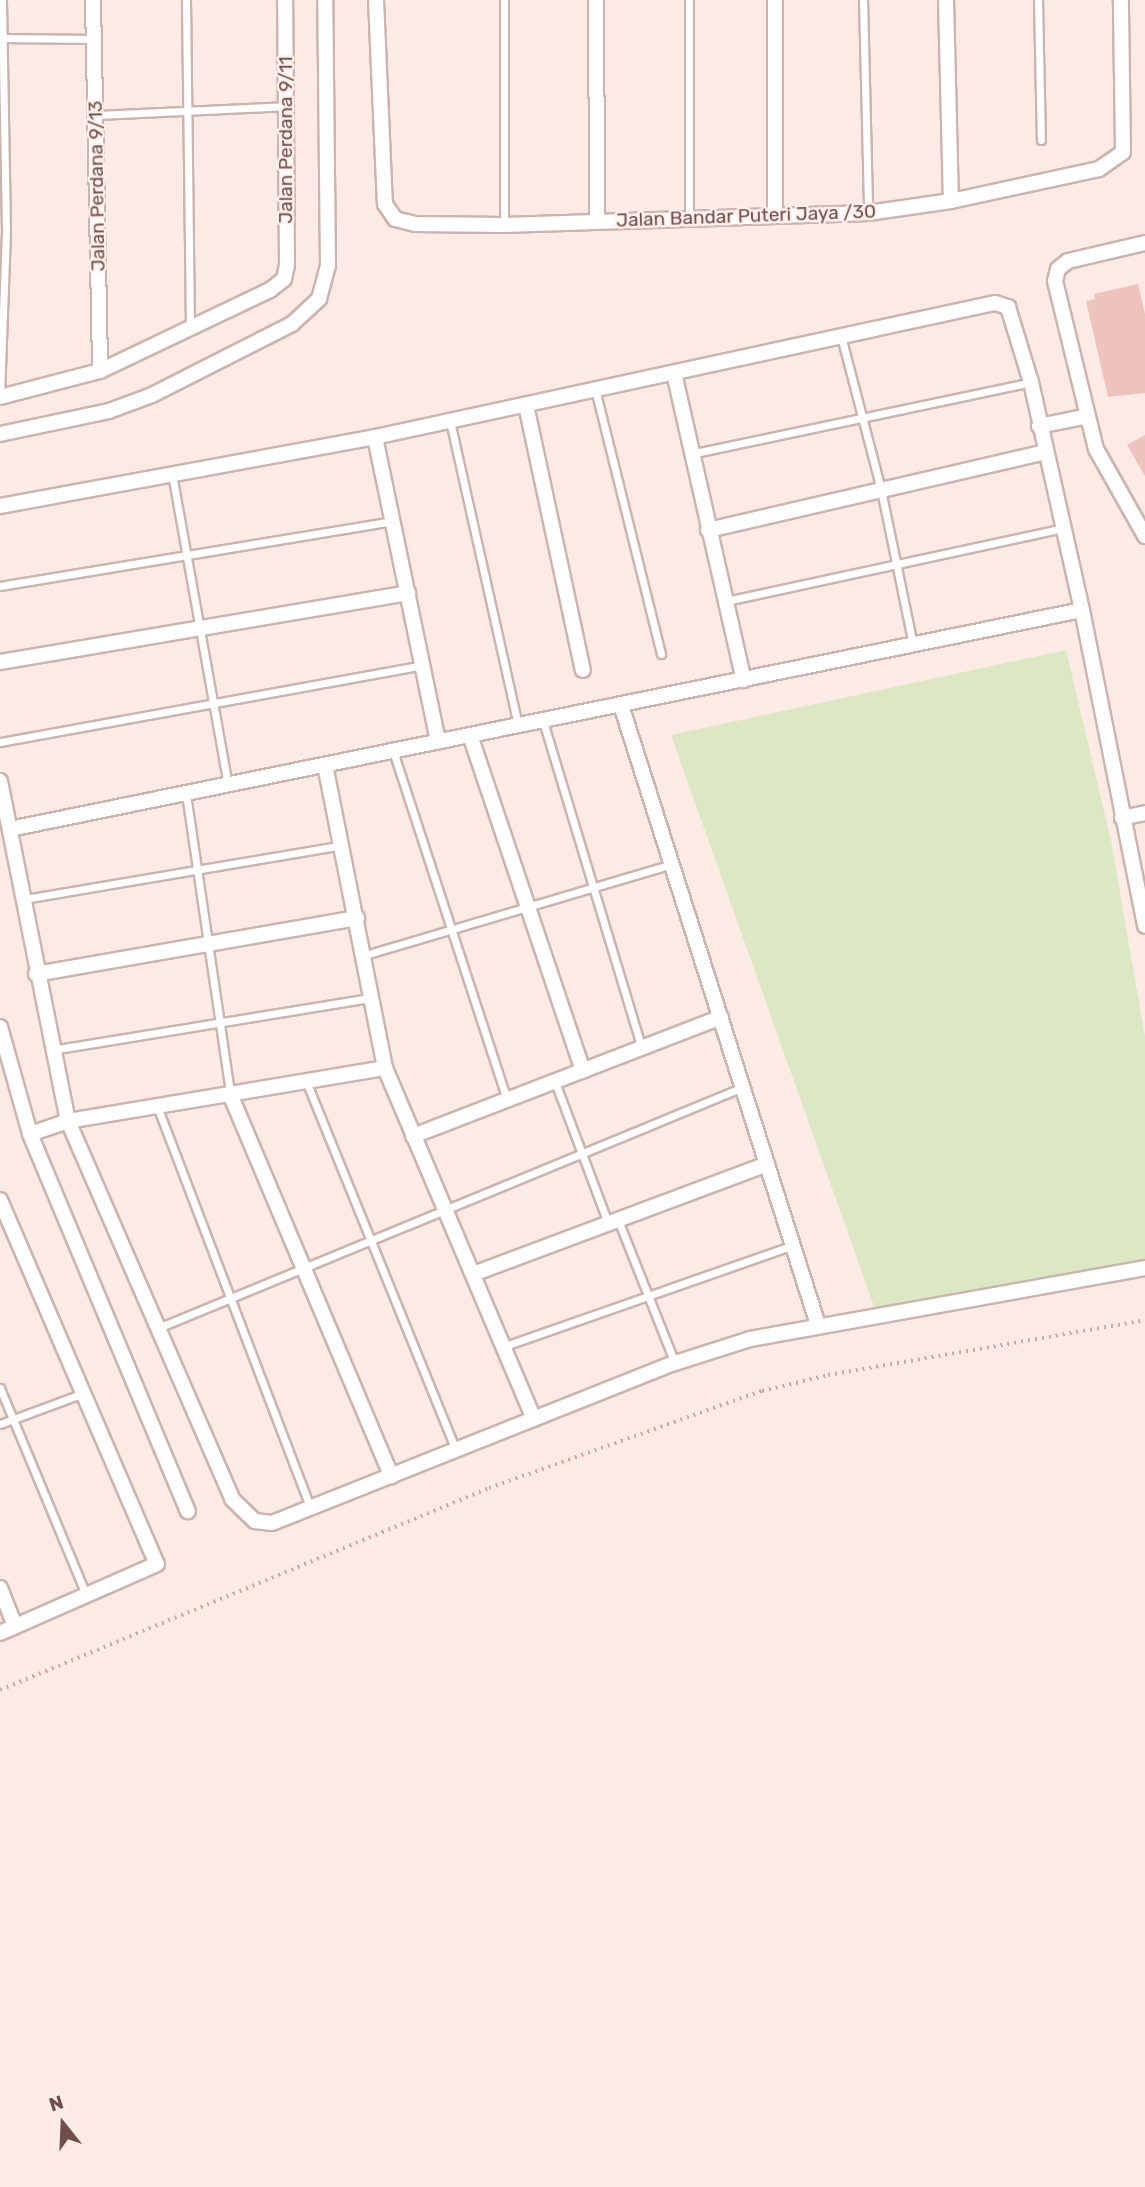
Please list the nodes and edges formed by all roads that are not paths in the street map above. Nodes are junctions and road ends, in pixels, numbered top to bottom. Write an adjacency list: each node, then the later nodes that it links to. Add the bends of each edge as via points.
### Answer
1 (2, 0): 15 (lane)
2 (93, 0): 16 (street, Jalan Perdana 9/13)
3 (186, 0): 18 (lane)
4 (285, 0): 17 (street, Jalan Perdana 9/11)
5 (325, 0): 41 (street, via 328,265 319,299 292,324 152,395 109,411)
6 (376, 0): 26 (street, Jalan Bandar Puteri Jaya /30, via 385,204 395,219 415,224)
7 (504, 0): 26 (lane)
8 (596, 0): 25 (street)
9 (689, 0): 24 (lane)
10 (775, 0): 23 (street)
11 (863, 0): 22 (lane)
12 (946, 0): 21 (street)
13 (1038, 0): 20 (lane)
14 (1121, 0): 21 (street, Jalan Bandar Puteri Jaya /30, via 1123,152 1099,169)
15 (2, 38): 16 (lane); 27 (lane)
16 (94, 38): 19 (street, Jalan Perdana 9/13)
17 (286, 106): 18 (lane); 29 (street, Jalan Perdana 9/11, via 284,279)
18 (188, 110): 19 (lane); 29 (lane)
19 (96, 115): 31 (street, Jalan Perdana 9/13)
20 (1041, 141)
21 (951, 201): 22 (street, Jalan Bandar Puteri Jaya /30)
22 (868, 213): 23 (street, Jalan Bandar Puteri Jaya /30)
23 (775, 216): 24 (street, Jalan Bandar Puteri Jaya /30)
24 (689, 219): 25 (street, Jalan Bandar Puteri Jaya /30)
25 (597, 222): 26 (street, Jalan Bandar Puteri Jaya /30)
26 (504, 225)
27 (3, 231): 35 (lane)
28 (1145, 243): 37 (street, via 1068,261 1058,269 1055,281)
29 (190, 330): 31 (street)
30 (841, 336): 32 (street); 33 (street, via 995,303 1009,307 1015,318); 38 (lane)
31 (100, 371): 35 (street)
32 (674, 373): 34 (street); 44 (street)
33 (1031, 382): 38 (lane); 40 (street)
34 (595, 390): 36 (street); 60 (lane)
35 (0, 396)
36 (526, 405): 39 (street); 63 (street)
37 (1088, 416): 40 (street); 51 (street, via 1096,449)
38 (862, 418): 44 (lane); 46 (lane)
39 (450, 421): 42 (street); 68 (lane)
40 (1039, 426): 43 (street)
41 (0, 435)
42 (375, 437): 45 (street); 48 (street)
43 (1045, 452): 46 (street); 49 (street)
44 (689, 454): 50 (street)
45 (172, 474): 47 (street); 52 (lane)
46 (881, 490): 50 (street); 53 (lane)
47 (0, 506)
48 (393, 521): 52 (lane); 55 (street)
49 (1063, 528): 53 (lane); 57 (street)
50 (708, 530): 56 (street)
51 (1145, 536)
52 (187, 555): 54 (lane); 58 (lane)
53 (895, 566): 56 (lane); 59 (lane)
54 (0, 586)
55 (408, 593): 58 (street); 62 (street)
56 (725, 601): 64 (street)
57 (1082, 610): 59 (street); 78 (street)
58 (200, 628): 61 (street); 65 (lane)
59 (913, 645): 64 (street)
60 (661, 654)
61 (0, 662)
62 (423, 665): 65 (lane); 71 (street)
63 (583, 670)
64 (744, 680): 66 (street)
65 (214, 703): 70 (lane); 75 (lane)
66 (621, 705): 67 (street); 81 (street)
67 (543, 721): 68 (street); 83 (lane)
68 (518, 726): 69 (street)
69 (470, 736): 71 (street); 85 (street)
70 (0, 741)
71 (438, 742): 72 (street)
72 (393, 751): 73 (street); 88 (lane)
73 (325, 765): 75 (street); 80 (street)
74 (0, 781): 79 (street)
75 (228, 785): 76 (street)
76 (186, 793): 79 (street); 82 (lane)
77 (1145, 813): 78 (street)
78 (1122, 818): 87 (street)
79 (10, 829): 84 (street)
80 (343, 845): 82 (lane); 86 (street)
81 (672, 863): 83 (lane); 93 (street)
82 (197, 870): 84 (lane); 89 (lane)
83 (593, 887): 85 (lane); 96 (lane)
84 (23, 900): 91 (street)
85 (524, 908): 88 (lane); 99 (street)
86 (357, 918): 89 (street); 90 (street)
87 (1145, 926)
88 (452, 933): 90 (lane); 104 (lane)
89 (207, 945): 91 (street); 94 (lane)
90 (365, 955): 92 (street)
91 (36, 974): 97 (street)
92 (371, 998): 94 (lane); 98 (street)
93 (721, 1017): 96 (street); 102 (street)
94 (219, 1024): 97 (lane); 103 (lane)
95 (0, 1027): 107 (street)
96 (642, 1048): 99 (street)
97 (51, 1050): 106 (street)
98 (385, 1068): 100 (street); 108 (street)
99 (583, 1071): 101 (street)
100 (306, 1081): 103 (street); 114 (lane)
101 (555, 1082): 104 (street); 109 (lane)
102 (743, 1087): 109 (lane); 110 (street)
103 (230, 1094): 105 (street); 116 (street)
104 (507, 1100): 108 (street)
105 (157, 1107): 106 (street); 120 (lane)
106 (68, 1121): 107 (street); 122 (street)
107 (30, 1134): 133 (street)
108 (413, 1136): 112 (street)
109 (582, 1154): 112 (lane); 113 (lane)
110 (767, 1164): 113 (street); 115 (street)
111 (1, 1203): 126 (street)
112 (446, 1209): 114 (lane); 118 (street)
113 (613, 1222): 118 (street); 119 (lane)
114 (370, 1240): 116 (lane); 130 (lane)
115 (793, 1245): 119 (lane); 121 (street)
116 (303, 1268): 120 (lane); 131 (street)
117 (1145, 1268): 121 (street)
118 (473, 1274): 123 (street)
119 (648, 1296): 123 (lane); 124 (lane)
120 (230, 1298): 122 (lane); 132 (lane)
121 (818, 1325): 124 (street, via 751,1339)
122 (158, 1328): 132 (street, via 232,1499 244,1514 254,1521 272,1523)
123 (505, 1346): 127 (street)
124 (675, 1363): 127 (street)
125 (0, 1388): 128 (lane)
126 (84, 1393): 128 (lane); 135 (street, via 157,1564)
127 (534, 1419): 130 (street)
128 (13, 1420): 129 (lane); 135 (lane)
129 (0, 1424)
130 (457, 1451): 131 (street)
131 (391, 1476): 132 (street)
132 (310, 1507)
133 (188, 1511)
134 (0, 1588): 136 (street)
135 (88, 1598): 136 (street)
136 (15, 1626): 137 (street)
137 (0, 1633)

